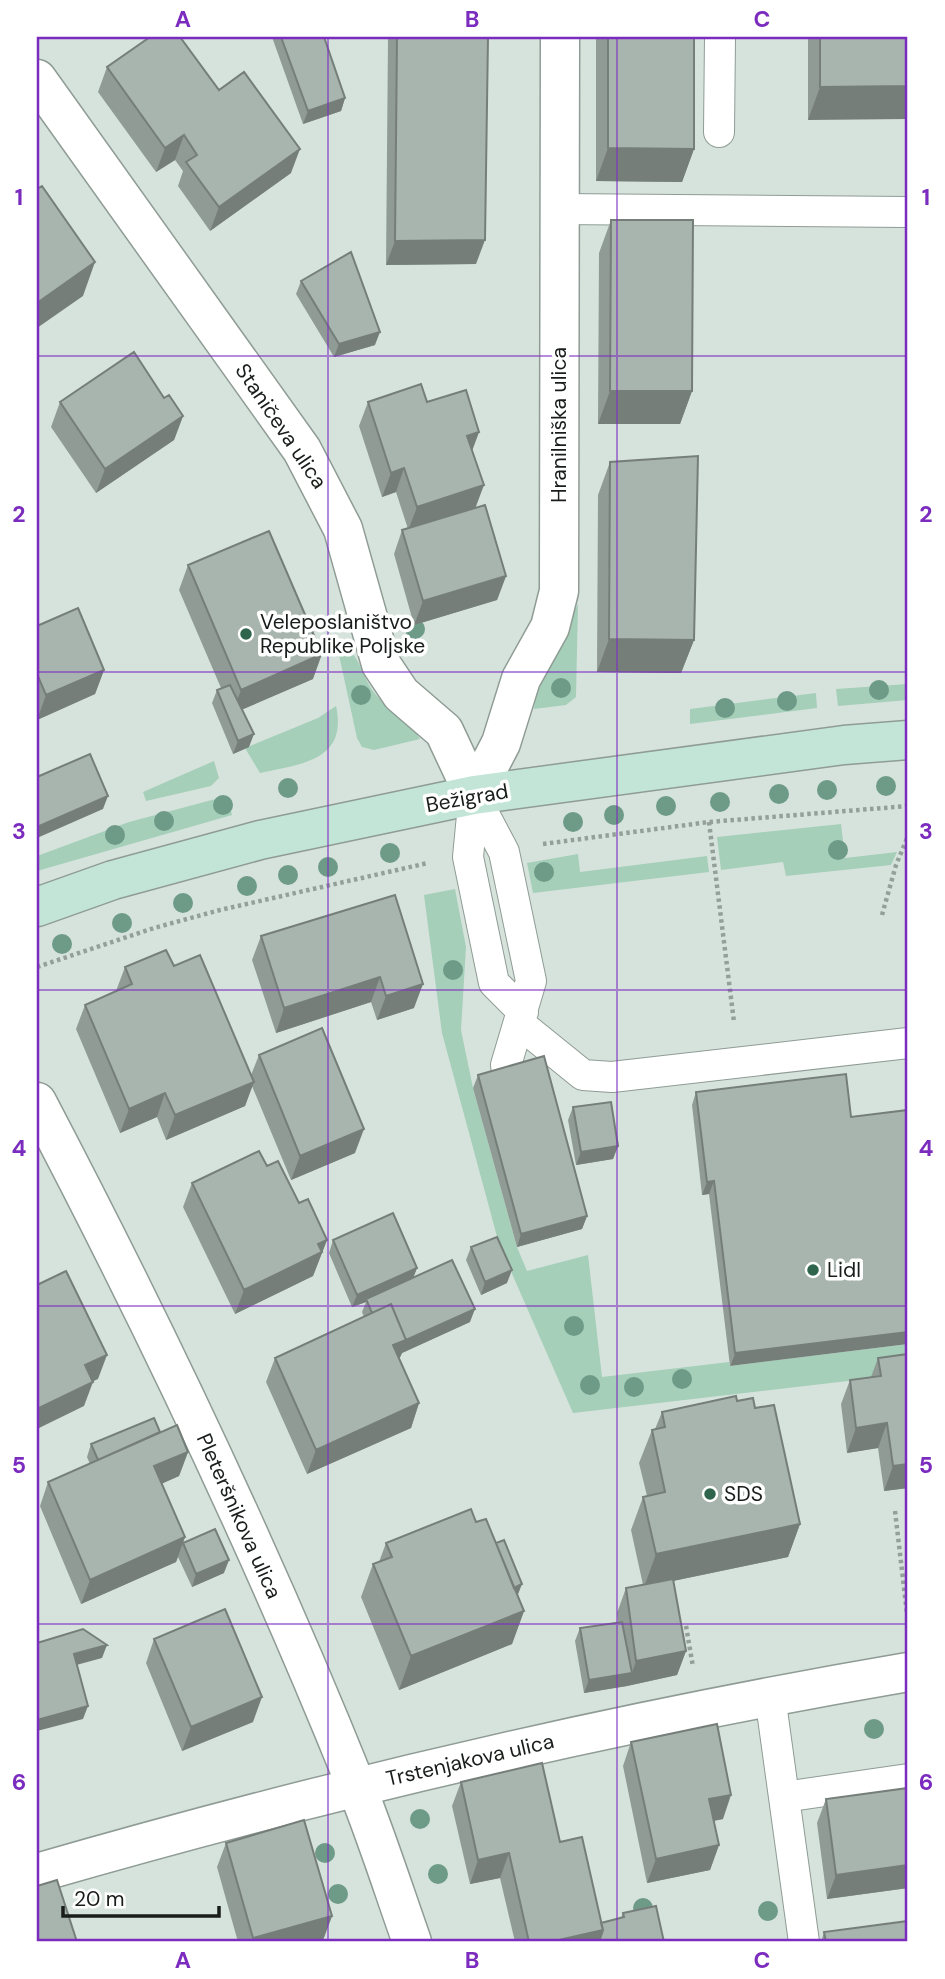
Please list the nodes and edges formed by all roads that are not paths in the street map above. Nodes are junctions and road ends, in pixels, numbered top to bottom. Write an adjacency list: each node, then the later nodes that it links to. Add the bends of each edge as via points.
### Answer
1 (560, 37): 5 (street, Hranilniška ulica)
2 (720, 37): 4 (lane)
3 (37, 79): 8 (street, Staničeva ulica, via 302,450 343,529 381,664 401,694 444,731)
4 (719, 132)
5 (559, 209): 6 (lane); 8 (street, Hranilniška ulica, via 559,591 550,627 521,679 501,743)
6 (908, 212)
7 (908, 740): 8 (street, Bežigrad)
8 (474, 794): 9 (street, Bežigrad, via 260,840 113,880); 10 (lane, via 468,857 494,983)
9 (37, 907)
10 (521, 1018): 11 (lane, via 583,1075 631,1077); 12 (lane, via 506,1065)
11 (908, 1042)
12 (508, 1077)
13 (37, 1102): 17 (street, Pleteršnikova ulica, via 174,1371)
14 (908, 1672): 15 (street, Trstenjakova ulica)
15 (770, 1696): 17 (street, Trstenjakova ulica, via 548,1741); 18 (lane)
16 (908, 1779): 18 (lane)
17 (357, 1788): 19 (street, Trstenjakova ulica); 20 (street, Pleteršnikova ulica)
18 (784, 1797): 21 (lane)
19 (37, 1874)
20 (412, 1942)
21 (804, 1942)

